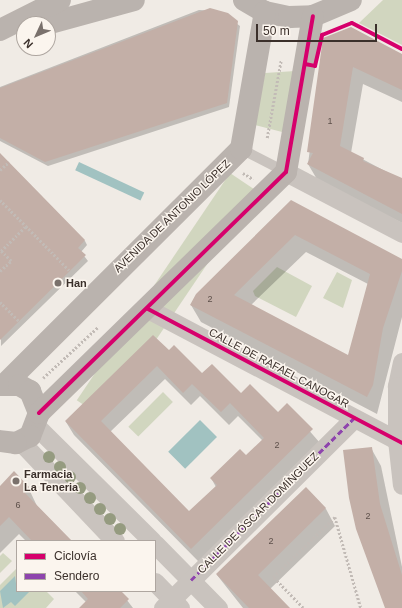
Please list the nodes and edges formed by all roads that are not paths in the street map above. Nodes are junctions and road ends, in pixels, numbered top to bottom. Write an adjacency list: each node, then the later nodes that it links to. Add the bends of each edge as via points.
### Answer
1 (60, 0): 8 (street)
2 (134, 0): 7 (street)
3 (244, 0): 5 (street)
4 (351, 0): 6 (street)
5 (265, 12): 6 (street, via 288,17); 11 (street)
6 (313, 16): 12 (street)
7 (56, 22)
8 (0, 30)
9 (16, 32): 10 (street)
10 (0, 37)
11 (237, 147): 12 (lane); 16 (street, AVENIDA DE ANTONIO LÓPEZ)
12 (286, 172): 13 (street); 14 (street)
13 (402, 233)
14 (148, 309): 17 (street, CALLE DE RAFAEL CANOGAR); 18 (street)
15 (402, 362): 19 (street, via 397,386)
16 (3, 384): 18 (street, via 30,391)
17 (354, 418): 19 (street, CALLE DE RAFAEL CANOGAR); 25 (street, CALLE DE ÓSCAR DOMÍNGUEZ)
18 (38, 420): 20 (street); 23 (street)
19 (399, 442): 21 (street)
20 (8, 445): 22 (street)
21 (402, 485)
22 (114, 540)
23 (151, 540)
24 (156, 545): 25 (street)
25 (191, 580): 27 (street, CALLE DE ÓSCAR DOMÍNGUEZ); 28 (street)
26 (156, 583): 27 (street)
27 (171, 605)
28 (218, 608)

